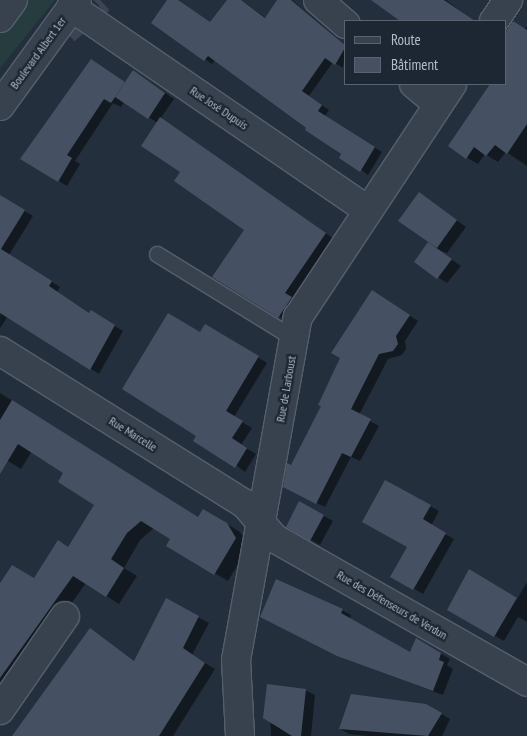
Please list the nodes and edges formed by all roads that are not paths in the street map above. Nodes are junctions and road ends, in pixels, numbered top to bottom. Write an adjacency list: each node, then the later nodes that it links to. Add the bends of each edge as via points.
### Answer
1 (13, 0): 5 (street)
2 (318, 0): 7 (street)
3 (508, 0): 6 (street)
4 (74, 4): 10 (street, Boulevard Albert 1er); 11 (street, Rue José Dupuis)
5 (0, 18)
6 (495, 20)
7 (344, 22)
8 (417, 85): 9 (street)
9 (445, 94): 11 (street, Rue de Larboust)
10 (0, 106)
11 (367, 210): 13 (street, Rue de Larboust, via 298,317)
12 (157, 254): 13 (lane)
13 (294, 339): 15 (street, Rue de Larboust)
14 (0, 351): 15 (street, Rue Marcelle, via 246,504)
15 (261, 521): 17 (street, Rue des Défenseurs de Verdun, via 274,538); 19 (street, Rue de Larboust, via 236,660)
16 (65, 616): 18 (street)
17 (527, 682)
18 (0, 710)
19 (240, 736)

